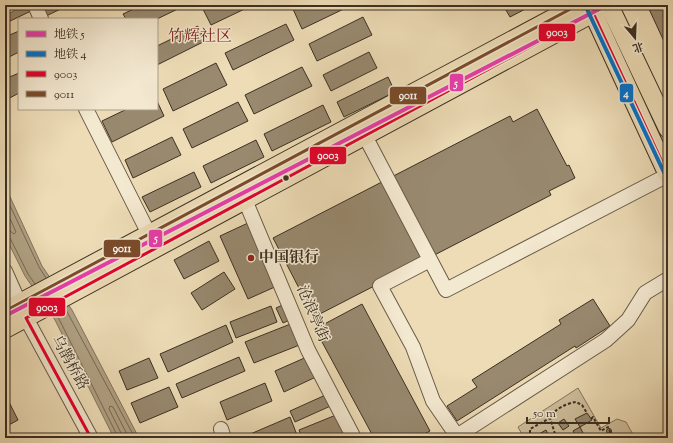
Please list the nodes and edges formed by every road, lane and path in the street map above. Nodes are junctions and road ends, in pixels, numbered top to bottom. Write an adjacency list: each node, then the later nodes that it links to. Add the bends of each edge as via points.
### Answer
1 (9, 5): 4 (street)
2 (34, 5): 6 (street)
3 (609, 5): 5 (main road); 8 (main road)
4 (5, 7)
5 (587, 8): 9 (main road); 10 (main road); 12 (main road)
6 (41, 18)
7 (87, 110): 12 (street)
8 (668, 129)
9 (365, 136): 11 (main road); 13 (street)
10 (668, 175): 13 (street, via 446,290)
11 (245, 200): 16 (main road); 25 (street, 沧浪亭街, via 308,350)
12 (149, 234): 16 (main road)
13 (430, 260): 15 (street, via 380,286 412,347 433,402 457,436 606,340 628,320 645,293)
14 (5, 271): 17 (street, 乌鹊桥路)
15 (668, 279)
16 (61, 290): 17 (main road)
17 (25, 308): 18 (main road); 24 (street, 乌鹊桥路)
18 (5, 329)
19 (587, 413): 20 (path, via 582,405 576,402 564,406)
20 (550, 418): 23 (path); 26 (path, via 530,429)
21 (591, 419): 22 (path, via 593,417 601,430 608,427)
22 (611, 433): 29 (path); 30 (path)
23 (555, 434): 27 (path); 28 (path)
24 (91, 438)
25 (354, 438)
26 (530, 438)
27 (548, 438)
28 (557, 438)
29 (601, 438)
30 (613, 438)

